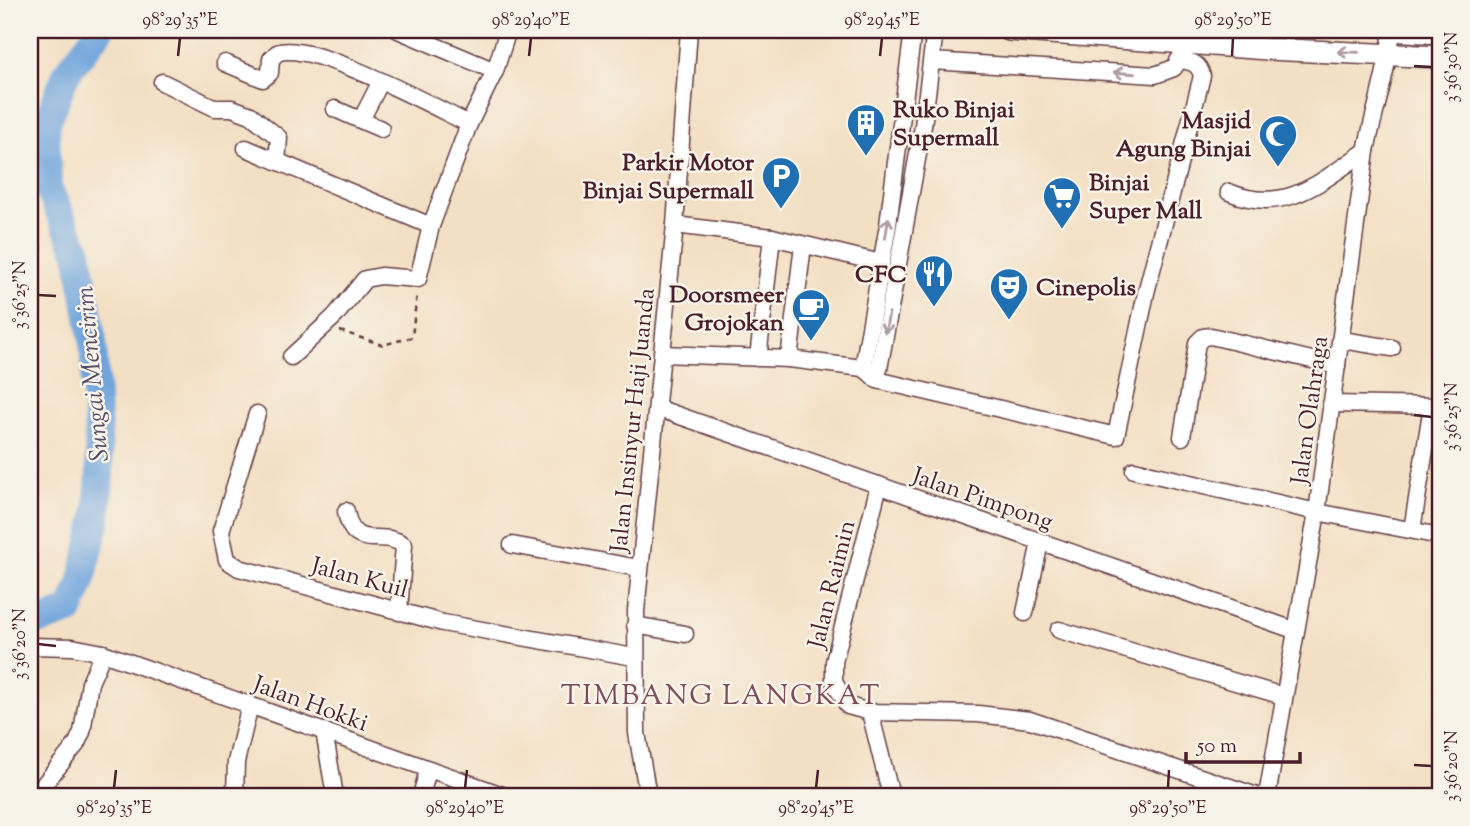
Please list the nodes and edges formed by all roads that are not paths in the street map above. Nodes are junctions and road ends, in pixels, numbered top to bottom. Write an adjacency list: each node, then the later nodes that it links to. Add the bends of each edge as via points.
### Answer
1 (398, 30): 17 (street)
2 (508, 30): 17 (street)
3 (689, 30): 11 (street, Jalan Insinyur Haji Juanda)
4 (698, 30): 11 (street, Jalan Insinyur Haji Juanda)
5 (914, 30): 20 (street)
6 (935, 30): 15 (street)
7 (1009, 30): 9 (main road)
8 (1391, 30): 10 (main road); 13 (street, Jalan Olahraga)
9 (1043, 31): 12 (main road)
10 (1440, 33)
11 (687, 49): 30 (street, Jalan Insinyur Haji Juanda)
12 (1183, 52): 13 (main road, one-way to 12); 15 (street, one-way to 15, via 1164,74 1154,75); 42 (street, via 1202,76 1115,436 877,380)
13 (1390, 54): 14 (main road); 27 (street, Jalan Olahraga)
14 (1440, 57)
15 (932, 61): 21 (street)
16 (225, 63): 18 (street, via 263,79 277,52 291,51)
17 (495, 71): 24 (street)
18 (381, 80): 23 (street); 24 (street)
19 (162, 82): 28 (street, via 215,108 232,108 256,118 279,138)
20 (908, 82): 21 (street); 34 (street, one-way to 20)
21 (929, 84): 42 (street, one-way to 42, via 879,369)
22 (335, 109): 23 (street)
23 (360, 120): 25 (street)
24 (469, 124): 31 (street)
25 (382, 129)
26 (246, 148): 28 (street)
27 (1366, 151): 29 (street, via 1297,196 1259,200); 35 (street, Jalan Olahraga)
28 (276, 161): 31 (street)
29 (1229, 192)
30 (675, 225): 32 (street); 37 (street, Jalan Insinyur Haji Juanda)
31 (431, 226): 38 (street, via 418,279 365,279)
32 (772, 237): 33 (street); 39 (street)
33 (803, 245): 34 (street); 40 (street)
34 (881, 263): 42 (street)
35 (1342, 340): 36 (street); 41 (street, Jalan Olahraga)
36 (1392, 348)
37 (662, 354): 39 (street); 45 (street, Jalan Insinyur Haji Juanda)
38 (291, 357)
39 (758, 358): 40 (street)
40 (789, 359): 42 (street)
41 (1337, 366): 43 (street, Jalan Olahraga); 47 (street, via 1211,335 1203,337 1197,343)
42 (867, 370)
43 (1331, 404): 44 (street); 51 (street, Jalan Olahraga)
44 (1436, 406): 52 (street)
45 (657, 408): 49 (street, Jalan Pimpong); 56 (street, Jalan Insinyur Haji Juanda)
46 (257, 414): 57 (street, Jalan Kuil, via 221,531 227,560 239,568)
47 (1182, 438)
48 (1134, 470): 51 (street)
49 (879, 485): 54 (street, Jalan Pimpong); 68 (street, Jalan Raimin, via 834,662 839,695 848,706)
50 (346, 510): 57 (street, via 348,526 355,534 404,545)
51 (1317, 512): 52 (street); 61 (street, Jalan Olahraga)
52 (1412, 530): 53 (street)
53 (1440, 536)
54 (1040, 542): 58 (street); 61 (street, Jalan Pimpong)
55 (512, 545): 56 (street)
56 (639, 568): 59 (street, Jalan Insinyur Haji Juanda)
57 (399, 612): 65 (street, Jalan Kuil)
58 (1024, 613)
59 (635, 625): 62 (street); 65 (street, Jalan Insinyur Haji Juanda)
60 (1059, 630): 66 (street)
61 (1294, 630): 66 (street, Jalan Olahraga)
62 (685, 634)
63 (30, 646): 64 (street, Jalan Hokki)
64 (103, 653): 67 (street, Jalan Hokki); 71 (street, via 90,683 82,732)
65 (634, 657): 76 (street, Jalan Insinyur Haji Juanda, via 637,733)
66 (1283, 696): 79 (street, Jalan Olahraga)
67 (250, 705): 69 (street, Jalan Hokki); 72 (street, via 236,762)
68 (870, 712): 77 (street); 78 (street, via 1030,720)
69 (324, 731): 70 (street, Jalan Hokki); 73 (street)
70 (428, 770): 74 (street); 75 (street, Jalan Hokki)
71 (40, 796)
72 (235, 796)
73 (335, 796)
74 (421, 796)
75 (503, 796)
76 (648, 796)
77 (891, 796)
78 (1257, 796)
79 (1267, 796)

